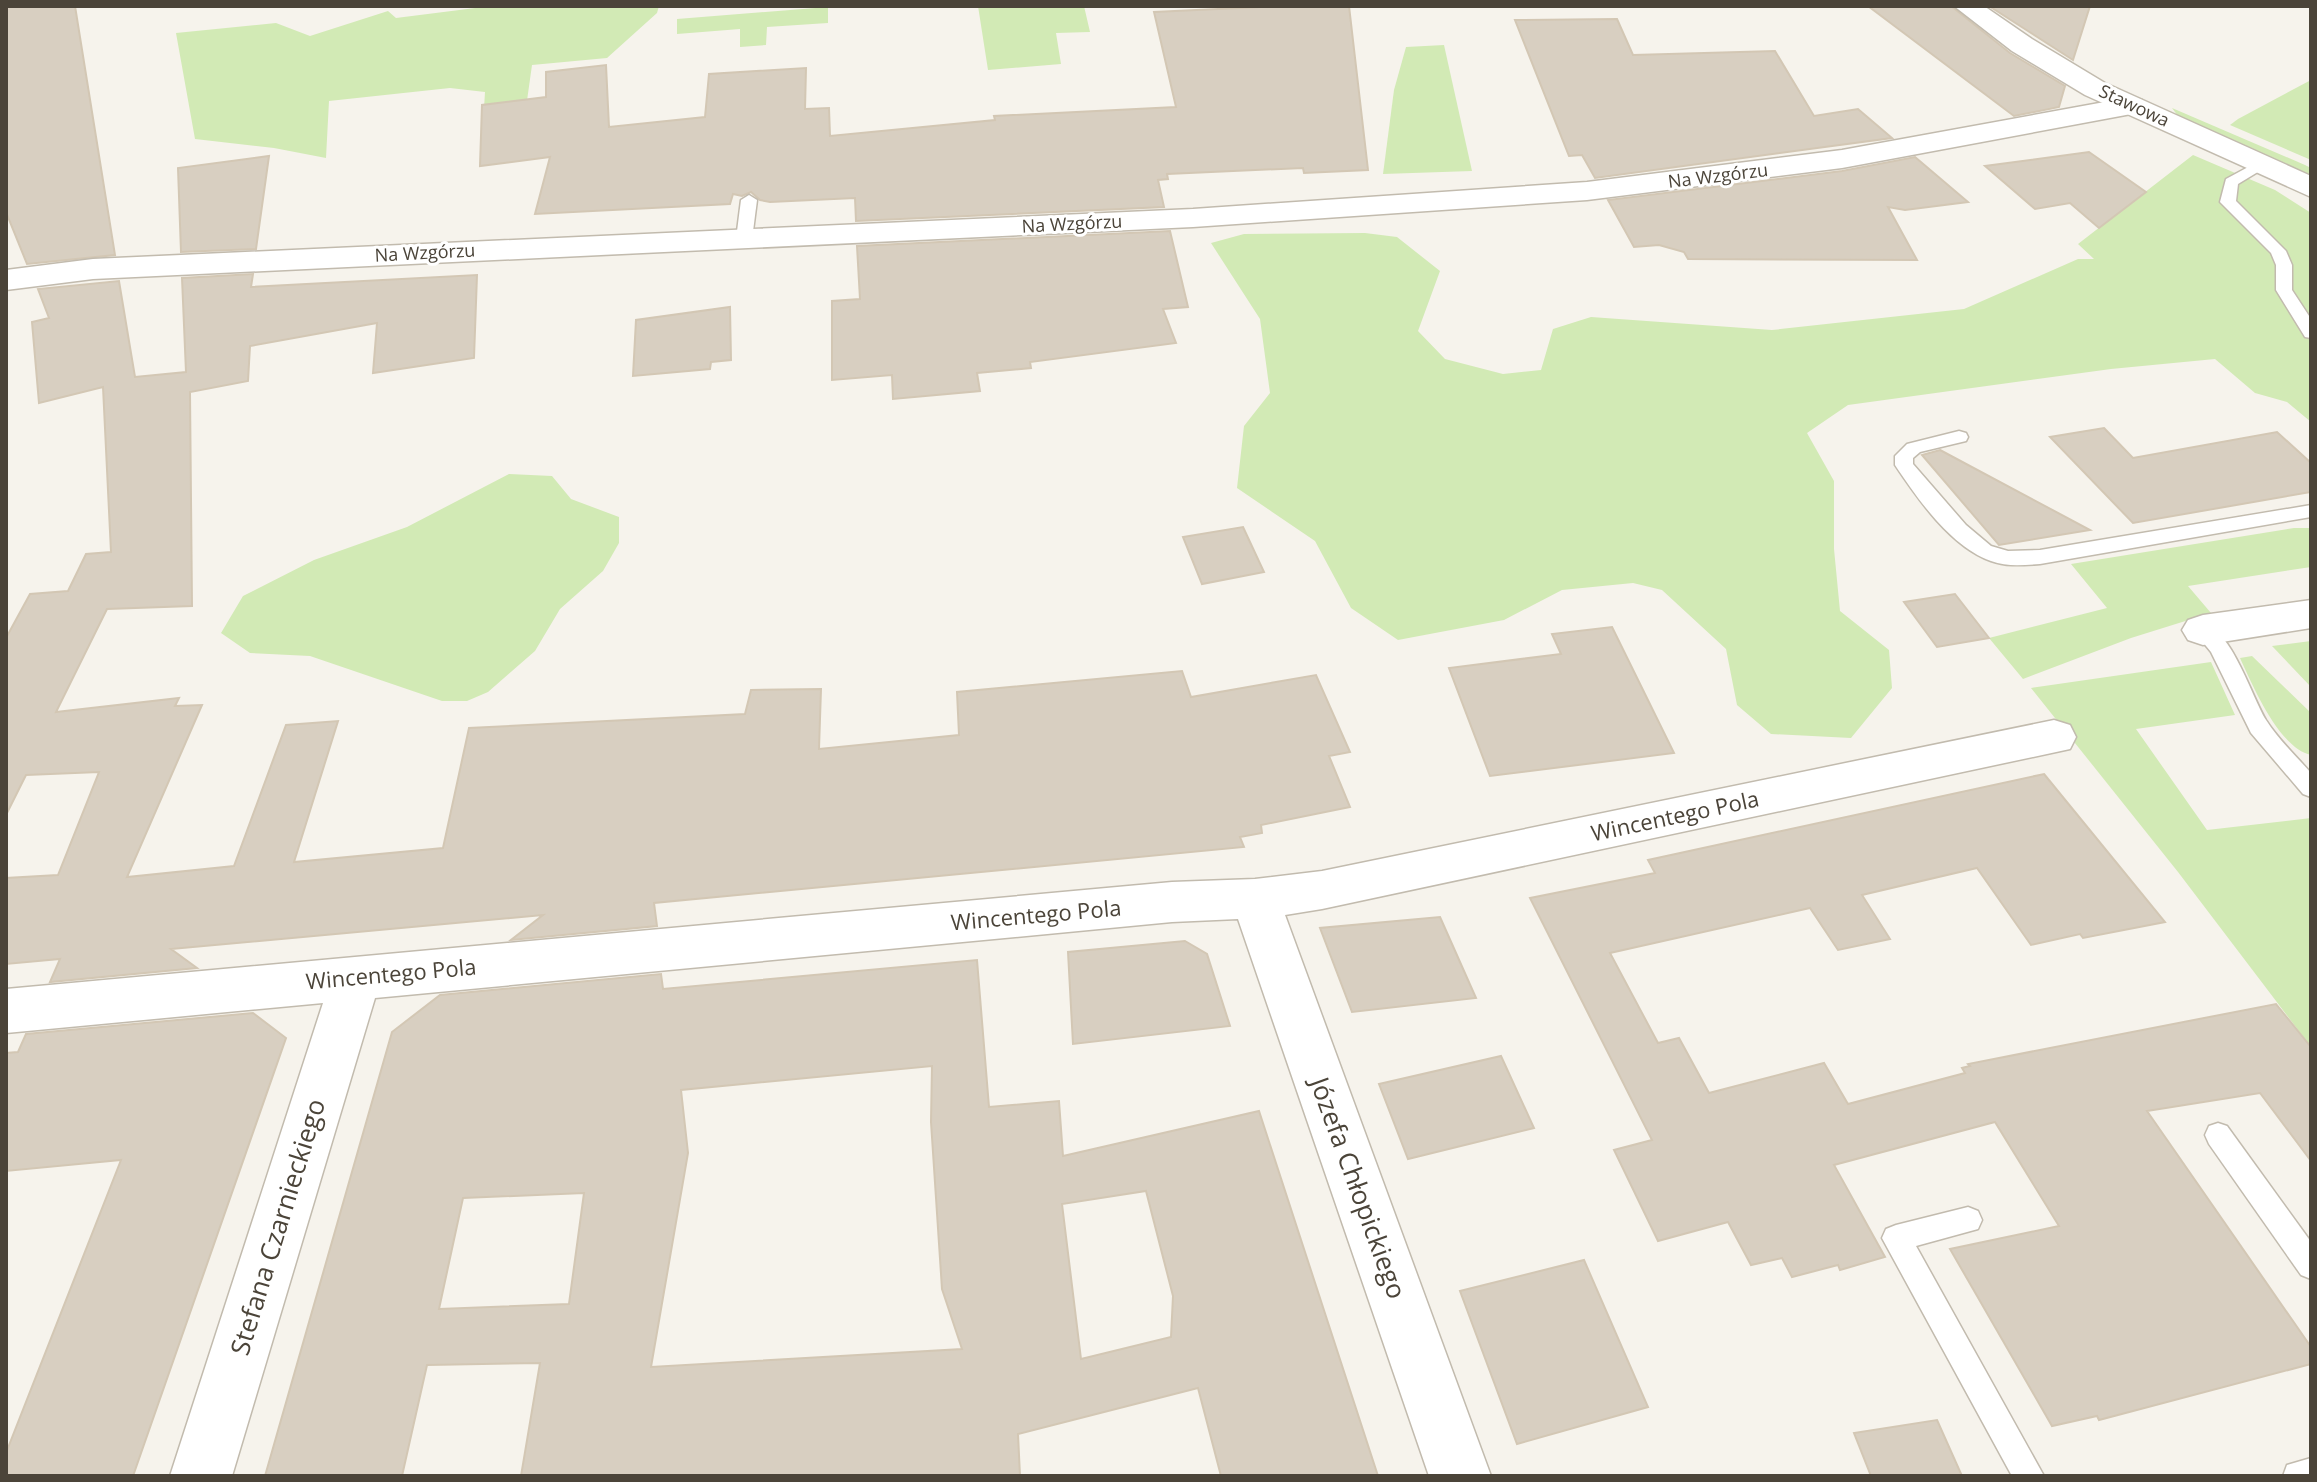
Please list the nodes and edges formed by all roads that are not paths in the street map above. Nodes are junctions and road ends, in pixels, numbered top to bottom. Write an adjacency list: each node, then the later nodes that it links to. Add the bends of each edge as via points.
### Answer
1 (1967, 6): 2 (street, Stawowa, via 2041,57)
2 (2132, 106): 3 (street, Stawowa); 6 (street, Na Wzgórzu, via 1794,167 1587,191 1193,218)
3 (2263, 164): 4 (street, Stawowa); 8 (lane, via 2231,182 2228,202 2278,251 2284,290)
4 (2311, 188)
5 (749, 200): 6 (lane)
6 (744, 239): 7 (street, Na Wzgórzu, via 93,269)
7 (6, 280)
8 (2311, 333)
9 (1959, 437): 10 (lane, via 1914,448 1904,456 1904,465 1964,534 1995,555 2040,557)
10 (2311, 511)
11 (2311, 614): 12 (street)
12 (2203, 630): 14 (lane, via 2219,648 2259,727)
13 (2054, 737): 15 (street, Wincentego Pola, via 1322,890)
14 (2311, 788)
15 (1255, 899): 16 (street, Wincentego Pola, via 1172,902); 23 (street, Józefa Chłopickiego)
16 (356, 978): 17 (street, Wincentego Pola); 22 (street, Stefana Czarnieckiego)
17 (6, 1011)
18 (2218, 1135): 20 (lane)
19 (1968, 1220): 24 (lane, via 1896,1238)
20 (2311, 1265)
21 (2311, 1473): 25 (lane)
22 (201, 1476)
23 (1460, 1476)
24 (2029, 1476)
25 (2298, 1476)

